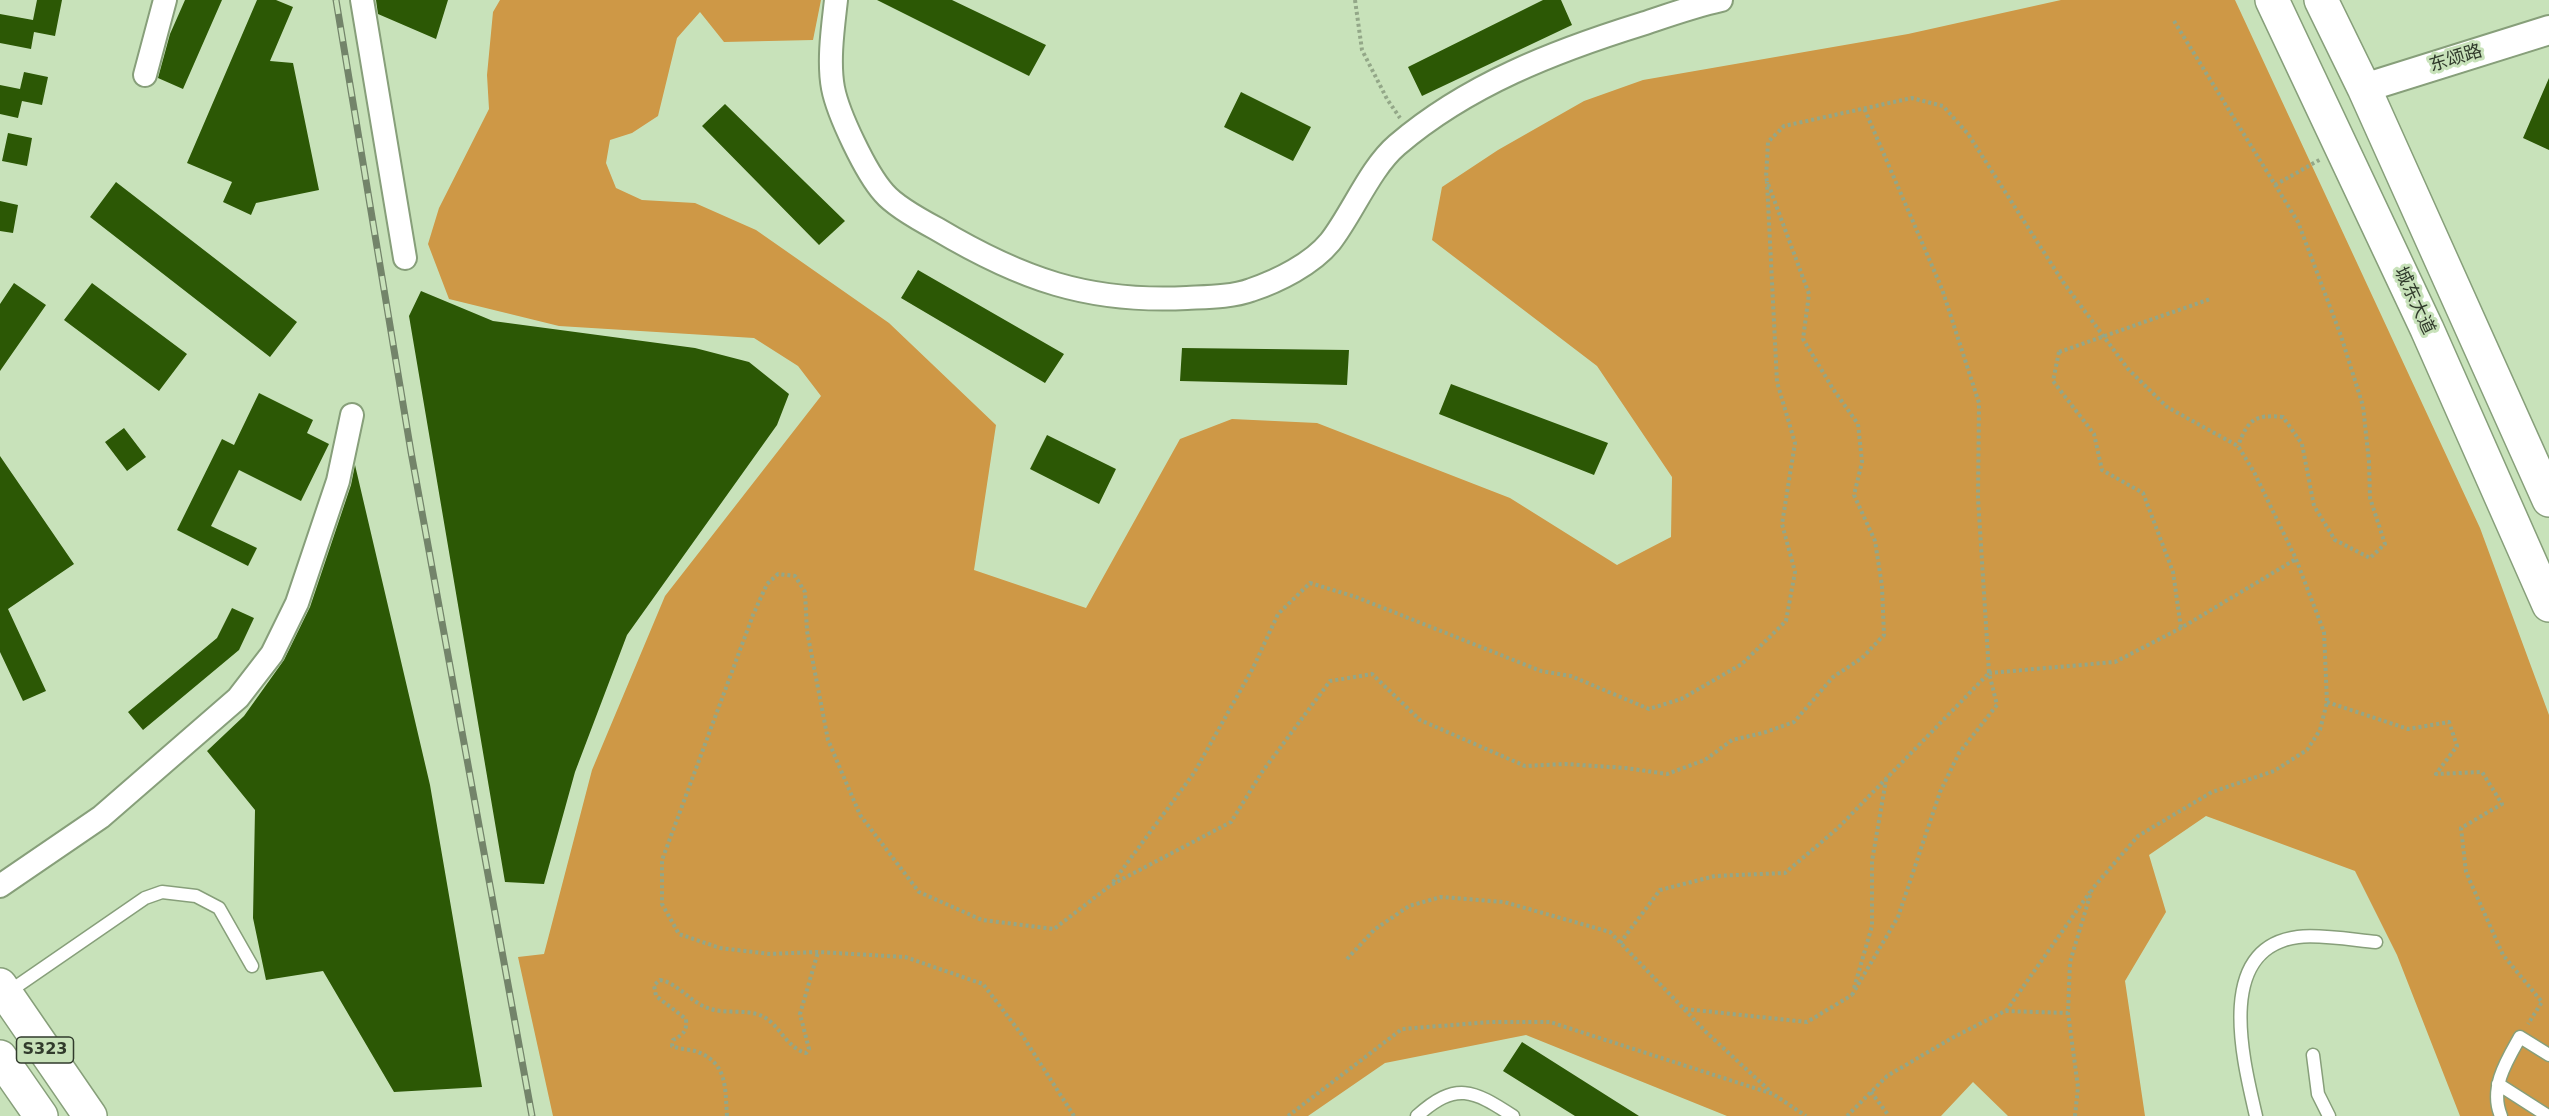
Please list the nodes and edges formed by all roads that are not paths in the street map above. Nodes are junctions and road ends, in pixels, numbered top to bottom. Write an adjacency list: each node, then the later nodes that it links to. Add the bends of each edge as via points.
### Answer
1 (165, 0): 8 (street)
2 (362, 0): 10 (street)
3 (836, 0): 4 (street, via 833,88 852,141 884,194 974,251 1044,282 1097,295 1147,300 1249,291 1301,266 1330,243 1395,147 1475,90 1571,46)
4 (1721, 0)
5 (2272, 0): 13 (main road, 城东大道, via 2427,329)
6 (2320, 0): 9 (main road)
7 (2549, 30): 9 (street, 东颂路)
8 (145, 75)
9 (2364, 88): 12 (main road)
10 (405, 258)
11 (352, 415): 14 (street, via 338,481 297,603 272,654 238,698 101,817)
12 (2549, 500)
13 (2549, 605)
14 (0, 886)
15 (2376, 942): 26 (lane, via 2299,937 2270,945 2249,969 2241,993 2242,1045)
16 (252, 966): 17 (lane, via 219,908 196,896 162,892 145,898)
17 (3, 989): 23 (main road, S323)
18 (2313, 1055): 27 (lane, via 2318,1094)
19 (2549, 1056): 21 (lane, via 2520,1037)
20 (0, 1057): 22 (main road)
21 (2498, 1084): 28 (lane); 29 (lane)
22 (41, 1116)
23 (90, 1116)
24 (1418, 1116): 25 (lane, via 1451,1093 1475,1094)
25 (1513, 1116)
26 (2256, 1116)
27 (2329, 1116)
28 (2501, 1116)
29 (2548, 1116)

